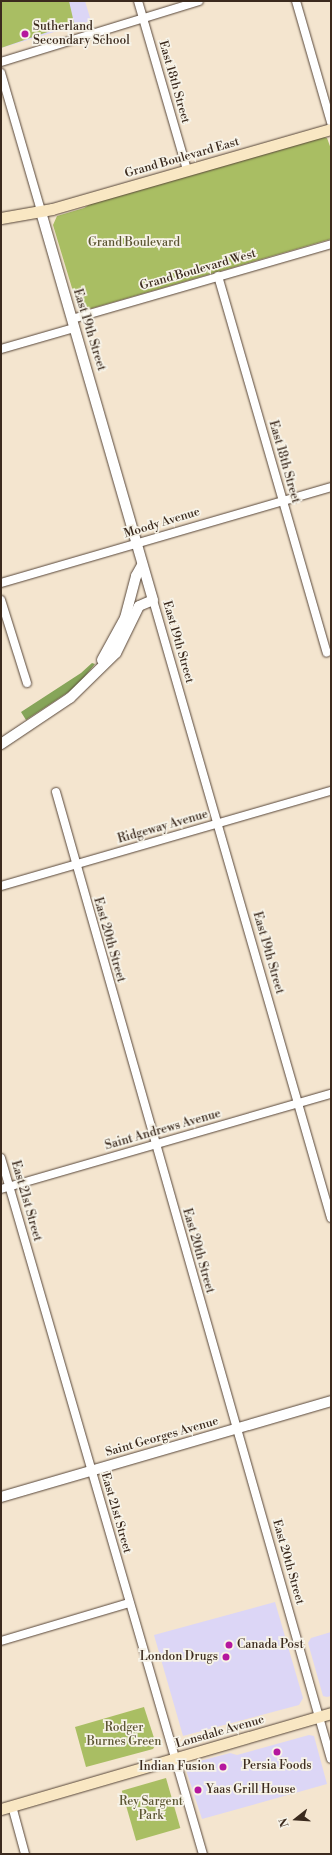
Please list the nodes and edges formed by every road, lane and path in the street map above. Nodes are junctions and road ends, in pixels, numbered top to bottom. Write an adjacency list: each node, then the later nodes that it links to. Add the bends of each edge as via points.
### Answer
1 (138, 1): 4 (street, East 18th Street)
2 (199, 1): 4 (street)
3 (296, 1): 7 (street)
4 (143, 18): 5 (street); 9 (street, East 18th Street)
5 (1, 62)
6 (1, 73): 10 (street, East 19th Street)
7 (331, 122)
8 (331, 129): 9 (main road, Grand Boulevard East)
9 (187, 170): 10 (main road, Grand Boulevard East)
10 (41, 211): 11 (main road, Grand Boulevard East); 14 (street, East 19th Street)
11 (1, 218)
12 (331, 244): 13 (street, Grand Boulevard West)
13 (218, 276): 14 (street, Grand Boulevard West); 17 (street, East 18th Street)
14 (73, 323): 15 (street, Grand Boulevard West); 18 (street, East 19th Street)
15 (1, 349)
16 (331, 487): 17 (street, Moody Avenue)
17 (282, 500): 18 (street, Moody Avenue); 23 (street, East 18th Street)
18 (136, 544): 19 (street, East 19th Street); 20 (street, Moody Avenue)
19 (142, 565): 22 (street, East 19th Street); 24 (street, via 136,576 125,618)
20 (1, 583)
21 (1, 600): 25 (street)
22 (153, 600): 24 (street, via 139,606 119,648); 29 (street, East 19th Street)
23 (327, 654)
24 (98, 670): 26 (street, via 70,698)
25 (27, 683)
26 (1, 744)
27 (331, 791): 29 (street, Ridgeway Avenue)
28 (56, 792): 30 (street, East 20th Street)
29 (217, 824): 30 (street, Ridgeway Avenue); 33 (street, East 19th Street)
30 (75, 865): 31 (street, Ridgeway Avenue); 34 (street, East 20th Street)
31 (1, 886)
32 (331, 1094): 33 (street, Saint Andrews Avenue)
33 (298, 1104): 34 (street, Saint Andrews Avenue); 37 (street, East 19th Street)
34 (156, 1144): 36 (street, Saint Andrews Avenue); 39 (street, East 20th Street)
35 (1, 1158): 36 (street, East 21st Street)
36 (5, 1187): 40 (street, East 21st Street)
37 (331, 1218)
38 (331, 1401): 39 (street, Saint Georges Avenue)
39 (237, 1428): 40 (street, Saint Georges Avenue); 45 (street, East 20th Street)
40 (92, 1471): 41 (street, Saint Georges Avenue); 42 (street, East 21st Street)
41 (1, 1497)
42 (129, 1603): 43 (street); 46 (street, East 21st Street)
43 (1, 1641)
44 (331, 1713): 45 (main road, Lonsdale Avenue)
45 (319, 1717): 46 (main road, Lonsdale Avenue); 47 (street, East 20th Street)
46 (175, 1759): 48 (main road, Lonsdale Avenue); 51 (street, East 21st Street)
47 (331, 1759)
48 (12, 1806): 49 (main road, Lonsdale Avenue); 50 (street)
49 (1, 1809)
50 (24, 1854)
51 (203, 1854)

